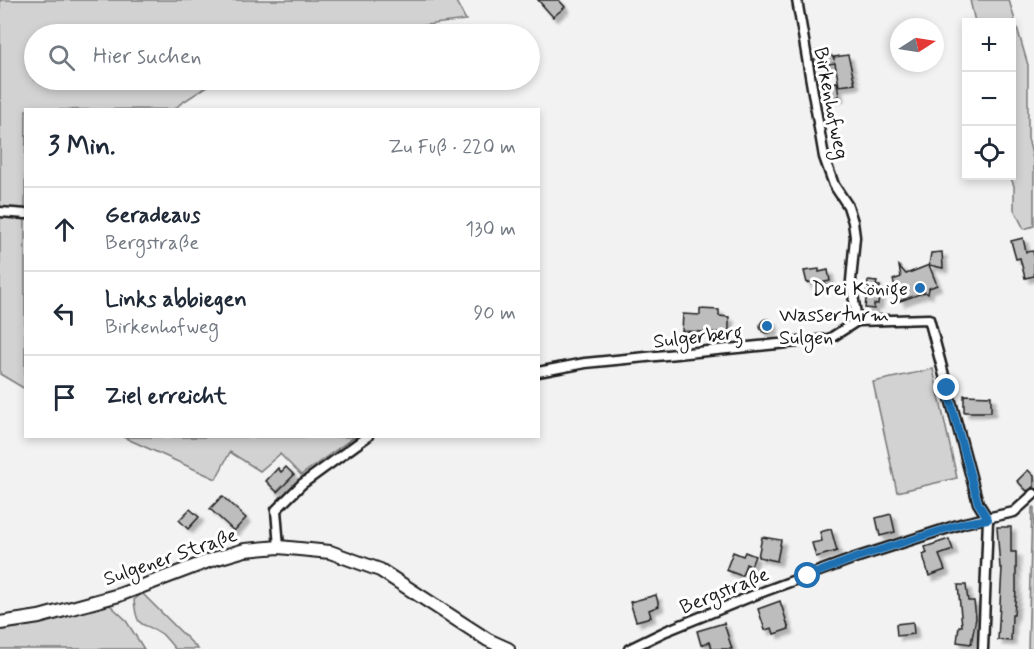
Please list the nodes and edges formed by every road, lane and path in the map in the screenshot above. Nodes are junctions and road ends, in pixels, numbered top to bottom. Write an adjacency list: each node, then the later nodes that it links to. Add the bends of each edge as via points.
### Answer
1 (797, 0): 4 (street, Birkenhofweg, via 824,157 853,222 851,280)
2 (0, 212): 3 (street)
3 (24, 214)
4 (857, 321): 5 (street, Sulgerberg, via 829,339 585,363); 8 (street, via 929,319 978,503)
5 (540, 372)
6 (365, 438): 9 (street, via 302,484 276,510)
7 (1034, 494): 8 (street, Bergstraße, via 1014,512)
8 (988, 519): 12 (street, Bergstraße, via 855,558 757,594); 13 (street)
9 (279, 547): 10 (main road, Sulgener Straße, via 245,550 119,596); 11 (main road, Sulgener Straße, via 330,552 380,570)
10 (0, 623)
11 (508, 649)
12 (629, 649)
13 (983, 649)

